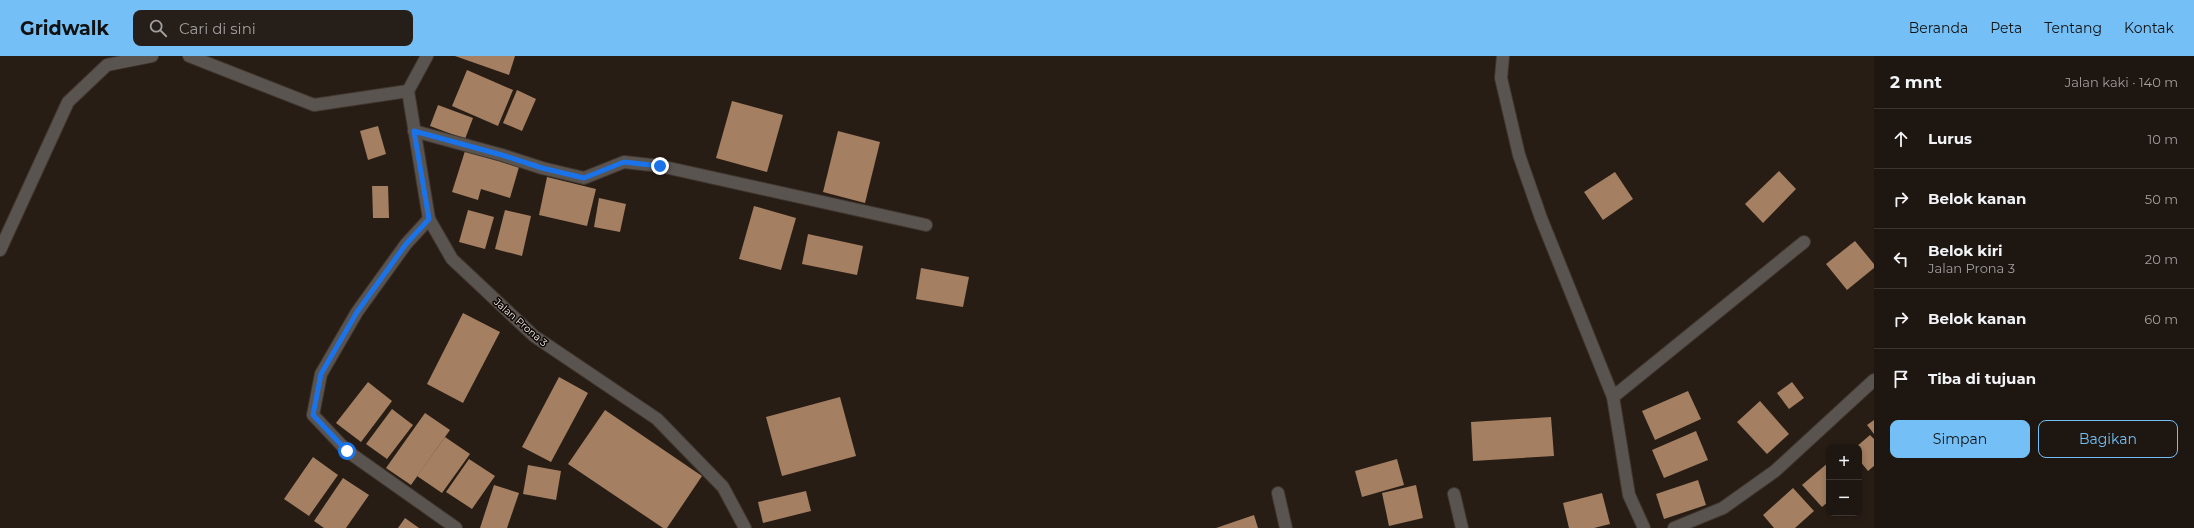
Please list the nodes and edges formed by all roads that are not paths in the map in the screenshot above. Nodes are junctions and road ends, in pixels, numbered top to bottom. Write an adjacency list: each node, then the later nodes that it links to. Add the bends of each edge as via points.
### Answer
1 (152, 56): 10 (street, via 107,65 68,102)
2 (189, 56): 5 (street, via 314,105)
3 (427, 56): 5 (street)
4 (1503, 56): 12 (street, via 1501,78 1519,155 1541,218)
5 (408, 91): 6 (street, Jalan Prona 3)
6 (414, 131): 7 (street, Jalan Prona 3); 8 (street, via 584,178 624,162 660,166)
7 (429, 219): 15 (street, via 406,244 357,312 321,374 313,415 347,451); 16 (street, Jalan Prona 3, via 452,259 534,336 656,419 723,487)
8 (926, 225)
9 (1804, 242): 12 (street)
10 (0, 250)
11 (1874, 380): 20 (street, via 1776,472 1723,508)
12 (1613, 397): 19 (street, via 1630,495)
13 (1278, 493): 17 (street)
14 (1454, 494): 18 (street)
15 (456, 528)
16 (745, 528)
17 (1286, 528)
18 (1462, 528)
19 (1644, 528)
20 (1674, 528)

